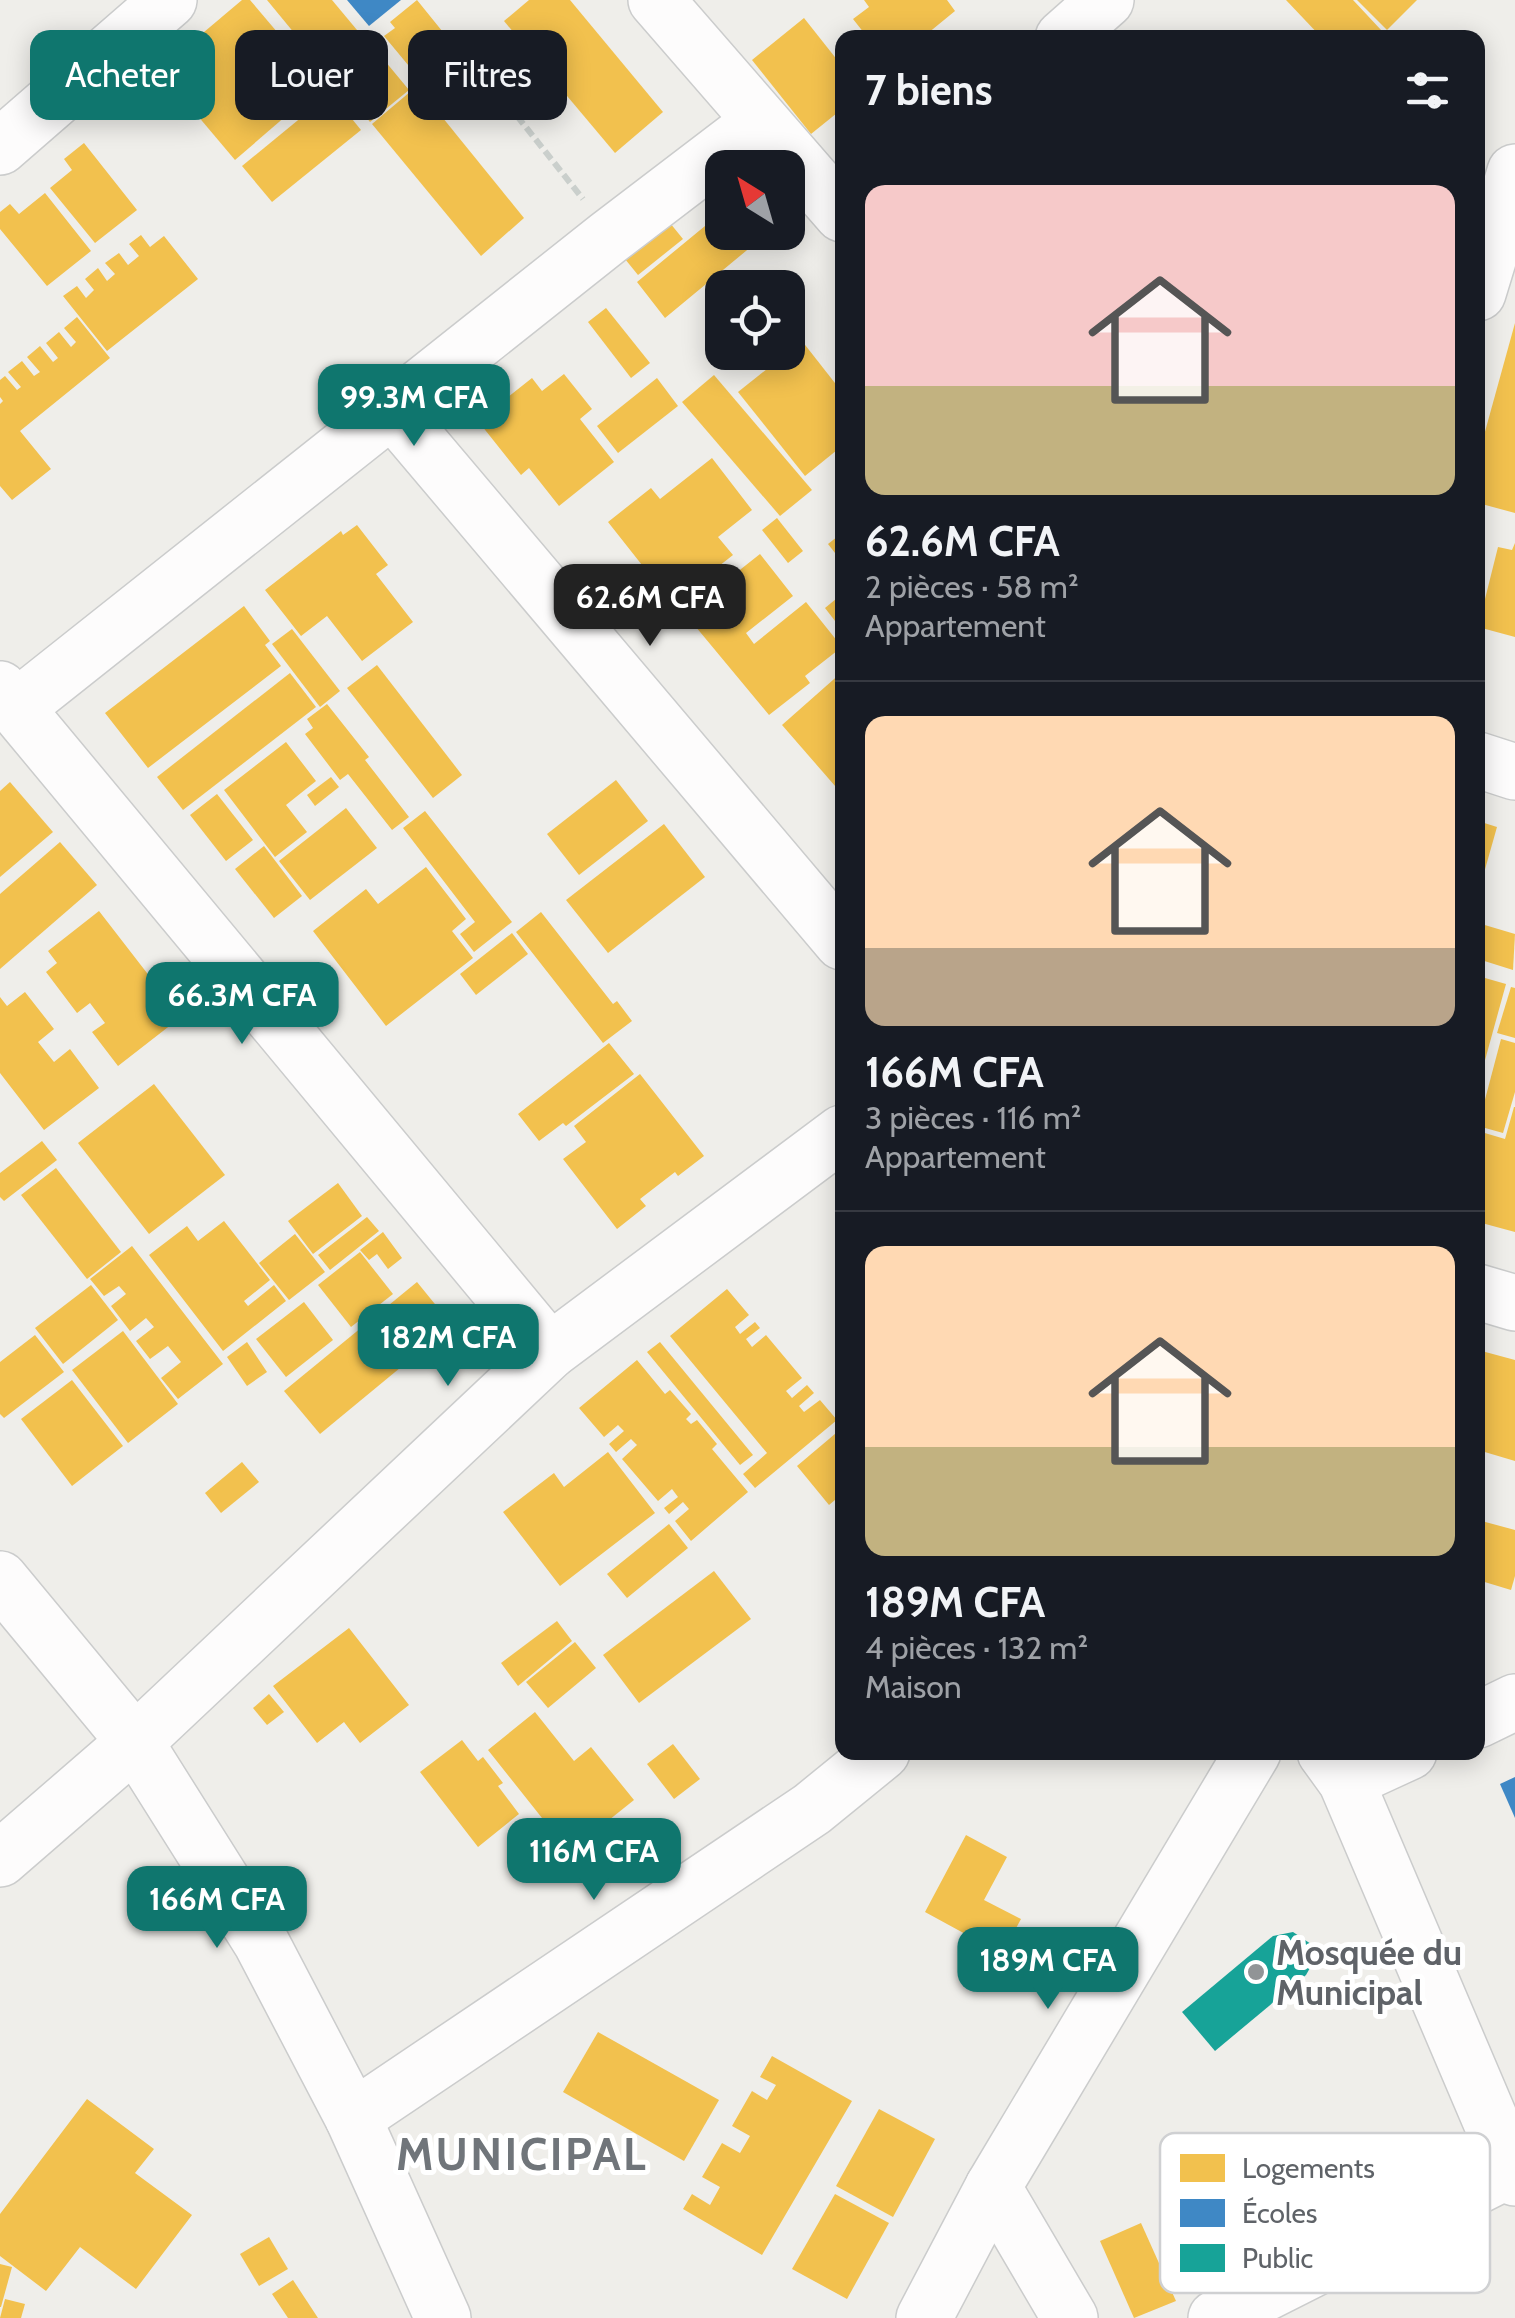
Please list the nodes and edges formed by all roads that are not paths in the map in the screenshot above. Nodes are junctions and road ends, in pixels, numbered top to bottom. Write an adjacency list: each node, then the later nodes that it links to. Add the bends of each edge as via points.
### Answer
1 (168, 0): 4 (street)
2 (656, 0): 3 (street)
3 (760, 122): 6 (street); 8 (street)
4 (0, 147)
5 (1511, 198): 7 (street)
6 (835, 203)
7 (1485, 272)
8 (392, 411): 9 (street); 12 (street)
9 (8, 698): 16 (street)
10 (1485, 762): 11 (street)
11 (1515, 772)
12 (835, 934)
13 (835, 1138): 16 (street)
14 (1485, 1294): 15 (street)
15 (1515, 1303)
16 (550, 1351): 20 (street)
17 (0, 1579): 20 (street)
18 (1515, 1702): 19 (street)
19 (1485, 1717)
20 (135, 1742): 25 (street); 26 (street, via 262,1942)
21 (872, 1760): 26 (street, via 812,1809)
22 (1249, 1760): 29 (street)
23 (1370, 1760): 24 (street)
24 (1336, 1767): 27 (street)
25 (0, 1859)
26 (353, 2118): 31 (street)
27 (1513, 2173): 28 (street)
28 (1490, 2184)
29 (993, 2188): 32 (street); 33 (street)
30 (1267, 2293): 34 (street)
31 (443, 2318)
32 (924, 2318)
33 (1070, 2318)
34 (1216, 2318)

